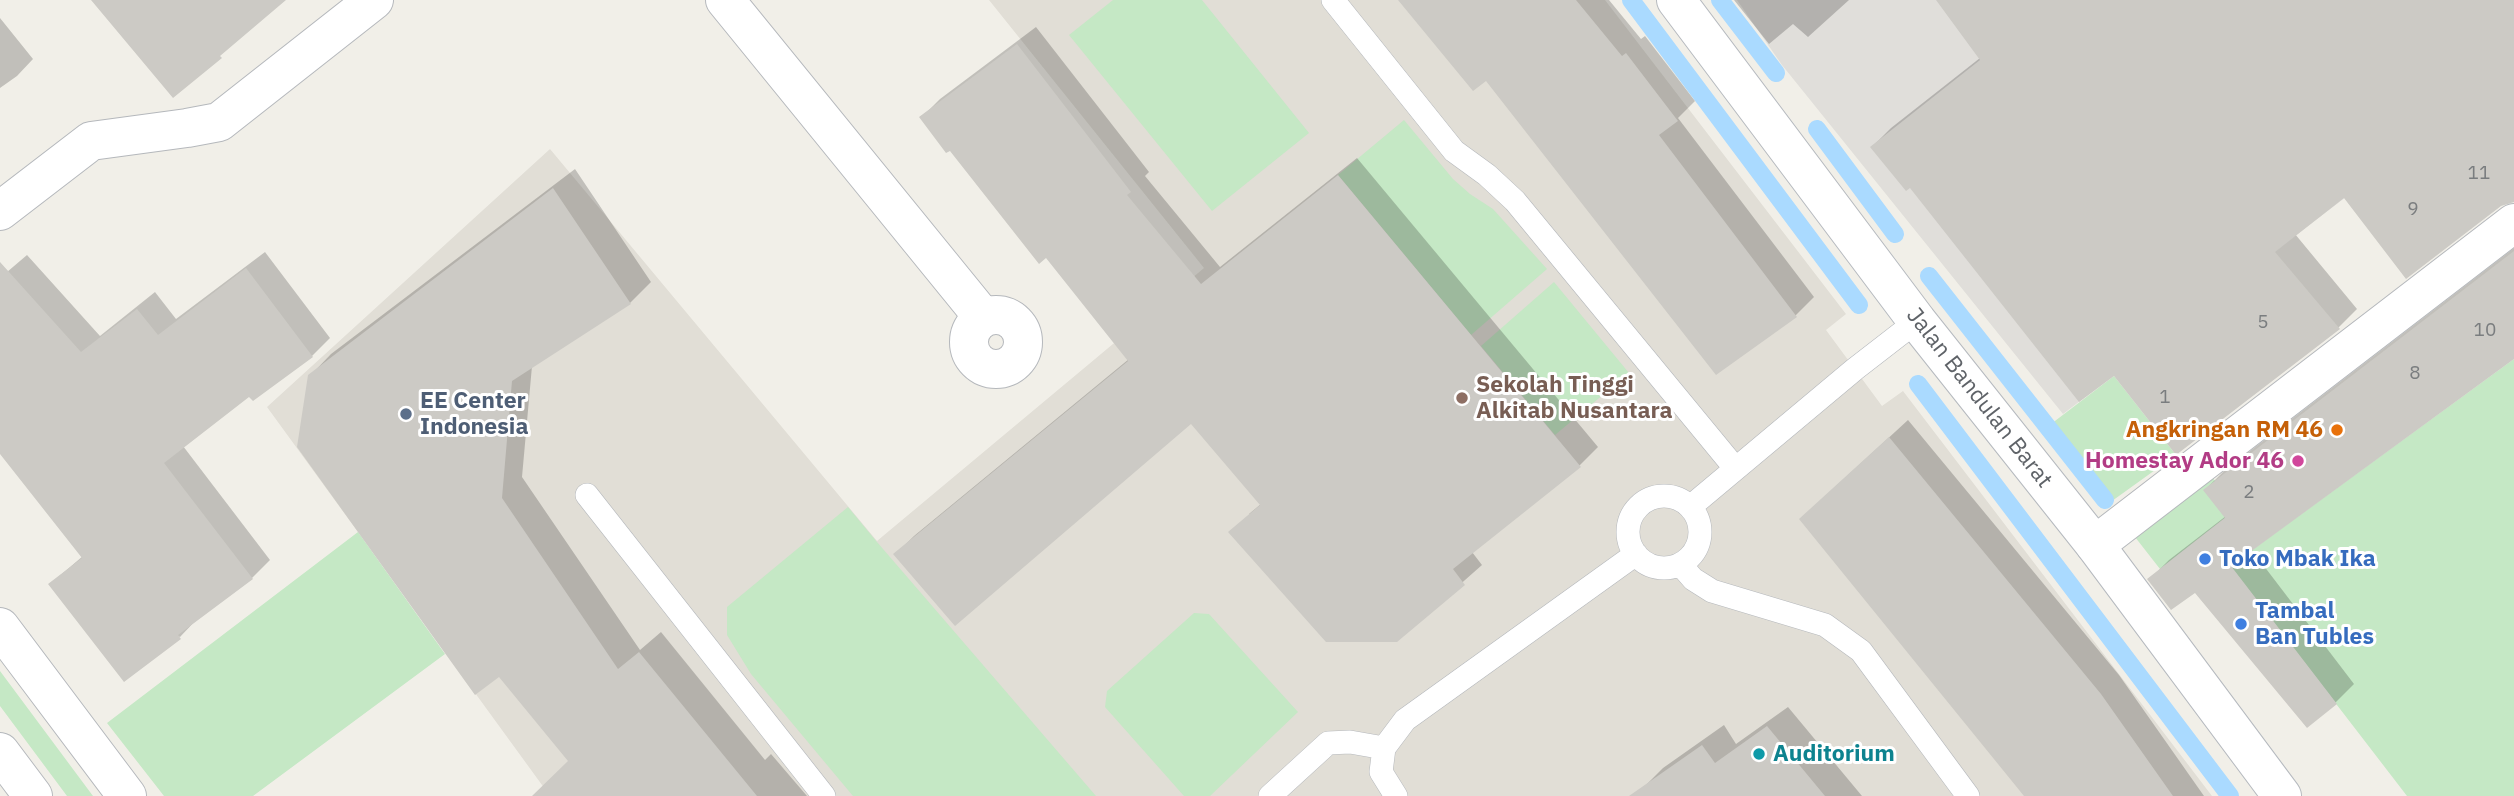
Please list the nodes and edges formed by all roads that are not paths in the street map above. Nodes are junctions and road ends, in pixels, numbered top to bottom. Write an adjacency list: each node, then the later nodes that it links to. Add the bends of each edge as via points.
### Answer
1 (374, 0): 5 (street, via 219,122 91,141)
2 (725, 0): 7 (street)
3 (1333, 0): 9 (lane, via 1454,151 1515,201)
4 (1676, 0): 8 (street, Jalan Bandulan Barat)
5 (0, 211)
6 (2514, 223): 12 (street)
7 (983, 317)
8 (1917, 321): 9 (lane); 12 (street, Jalan Bandulan Barat)
9 (1735, 468): 11 (lane)
10 (587, 495): 20 (lane)
11 (1690, 507): 13 (lane, via 1660,495 1640,504 1627,535); 14 (lane, via 1698,519 1700,538)
12 (2095, 545): 24 (street, Jalan Bandulan Barat)
13 (1636, 554): 14 (lane, via 1652,566); 16 (lane, via 1405,720)
14 (1680, 565): 23 (lane, via 1712,591 1825,625 1861,651)
15 (0, 627): 19 (street)
16 (1384, 748): 21 (lane, via 1328,743); 22 (lane, via 1381,772)
17 (0, 752): 18 (street)
18 (33, 796)
19 (127, 796)
20 (824, 796)
21 (1270, 796)
22 (1396, 796)
23 (1968, 796)
24 (2282, 796)

